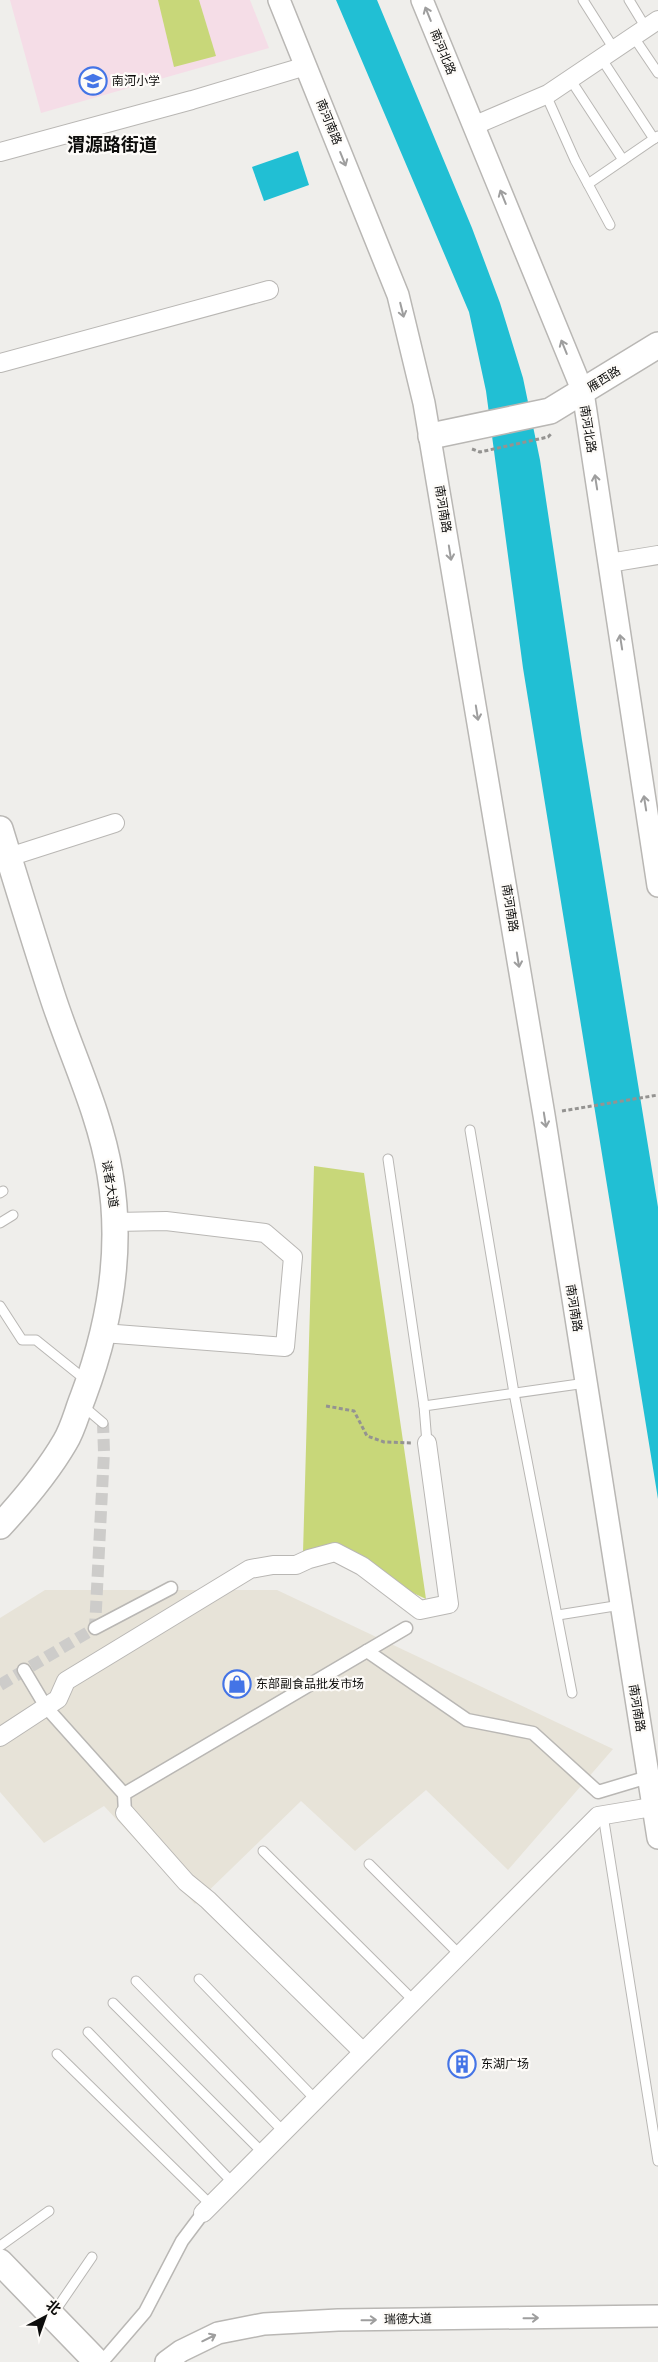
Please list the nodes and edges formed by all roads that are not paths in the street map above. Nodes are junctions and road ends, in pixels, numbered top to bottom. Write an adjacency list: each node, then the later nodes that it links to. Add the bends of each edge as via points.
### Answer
1 (279, 0): 7 (street, 南河南路)
2 (422, 0): 11 (street, 南河北路, one-way to 2)
3 (584, 0): 6 (lane)
4 (629, 0): 5 (lane)
5 (646, 28): 6 (street); 8 (lane)
6 (608, 54): 9 (street); 12 (lane)
7 (306, 66): 13 (street); 21 (street, 南河南路, one-way to 21, via 398,295)
8 (658, 74)
9 (570, 79): 10 (street); 14 (lane)
10 (546, 95): 11 (street); 15 (lane)
11 (474, 126): 20 (street, 南河北路, one-way to 11)
12 (656, 137): 14 (lane)
13 (0, 152)
14 (623, 160): 15 (lane)
15 (588, 184): 16 (lane)
16 (610, 224)
17 (270, 290): 19 (street)
18 (658, 345): 20 (main road, 雁西路)
19 (0, 363)
20 (583, 392): 21 (main road, 雁西路, via 550,411); 23 (street, 南河北路, one-way to 20)
21 (431, 436): 35 (street, 南河南路, one-way to 35)
22 (658, 556): 23 (street)
23 (609, 564): 27 (street, 南河北路, one-way to 23)
24 (115, 822): 26 (street)
25 (0, 829): 26 (main road, 读者大道)
26 (9, 857): 31 (main road, 读者大道, via 100,1135 110,1174)
27 (658, 886)
28 (470, 1130): 37 (lane)
29 (388, 1158): 38 (lane)
30 (13, 1215): 32 (lane)
31 (115, 1222): 34 (main road, 读者大道, via 115,1265); 34 (street, via 166,1222 265,1233 293,1257 285,1347)
32 (0, 1223)
33 (0, 1306): 36 (lane, via 22,1340 36,1340)
34 (103, 1333): 36 (main road, 读者大道)
35 (586, 1382): 37 (lane); 43 (street, 南河南路)
36 (84, 1393): 39 (lane); 41 (main road, 读者大道, via 66,1441 25,1500)
37 (514, 1393): 38 (lane); 44 (lane)
38 (424, 1406): 40 (lane)
39 (103, 1423)
40 (427, 1443): 50 (street, via 449,1604 420,1610 362,1566 335,1552 296,1565 250,1569 66,1681 58,1699)
41 (0, 1526)
42 (171, 1588): 45 (street)
43 (621, 1605): 44 (lane); 52 (street, 南河南路)
44 (558, 1615): 49 (lane)
45 (95, 1628)
46 (406, 1628): 47 (street)
47 (367, 1651): 52 (street, via 467,1720 533,1733 598,1792); 53 (street)
48 (24, 1670): 50 (street)
49 (572, 1693)
50 (46, 1707): 51 (street); 53 (street)
51 (0, 1737)
52 (653, 1777): 54 (street, 南河南路)
53 (124, 1794): 55 (street)
54 (652, 1807): 56 (street); 57 (street, 南河南路)
55 (125, 1813): 66 (street, via 186,1882)
56 (604, 1815): 60 (street, via 598,1816); 71 (lane)
57 (658, 1838)
58 (263, 1851): 63 (lane)
59 (369, 1864): 60 (lane)
60 (460, 1955): 63 (street)
61 (199, 1979): 68 (lane)
62 (136, 1981): 69 (lane)
63 (414, 2001): 66 (street)
64 (113, 2003): 70 (lane)
65 (88, 2032): 72 (lane)
66 (364, 2052): 68 (street)
67 (58, 2054): 73 (lane)
68 (316, 2100): 69 (street)
69 (284, 2132): 70 (street)
70 (263, 2153): 72 (street)
71 (658, 2161)
72 (233, 2183): 73 (street)
73 (207, 2209): 81 (street, via 182,2241 145,2312)
74 (49, 2211): 75 (lane)
75 (0, 2246)
76 (92, 2257): 78 (lane)
77 (0, 2262): 78 (main road)
78 (51, 2316): 80 (main road)
79 (658, 2316): 82 (street, 瑞德大道, one-way to 79, via 218,2333 264,2324)
80 (97, 2362)
81 (102, 2362)
82 (166, 2362)

